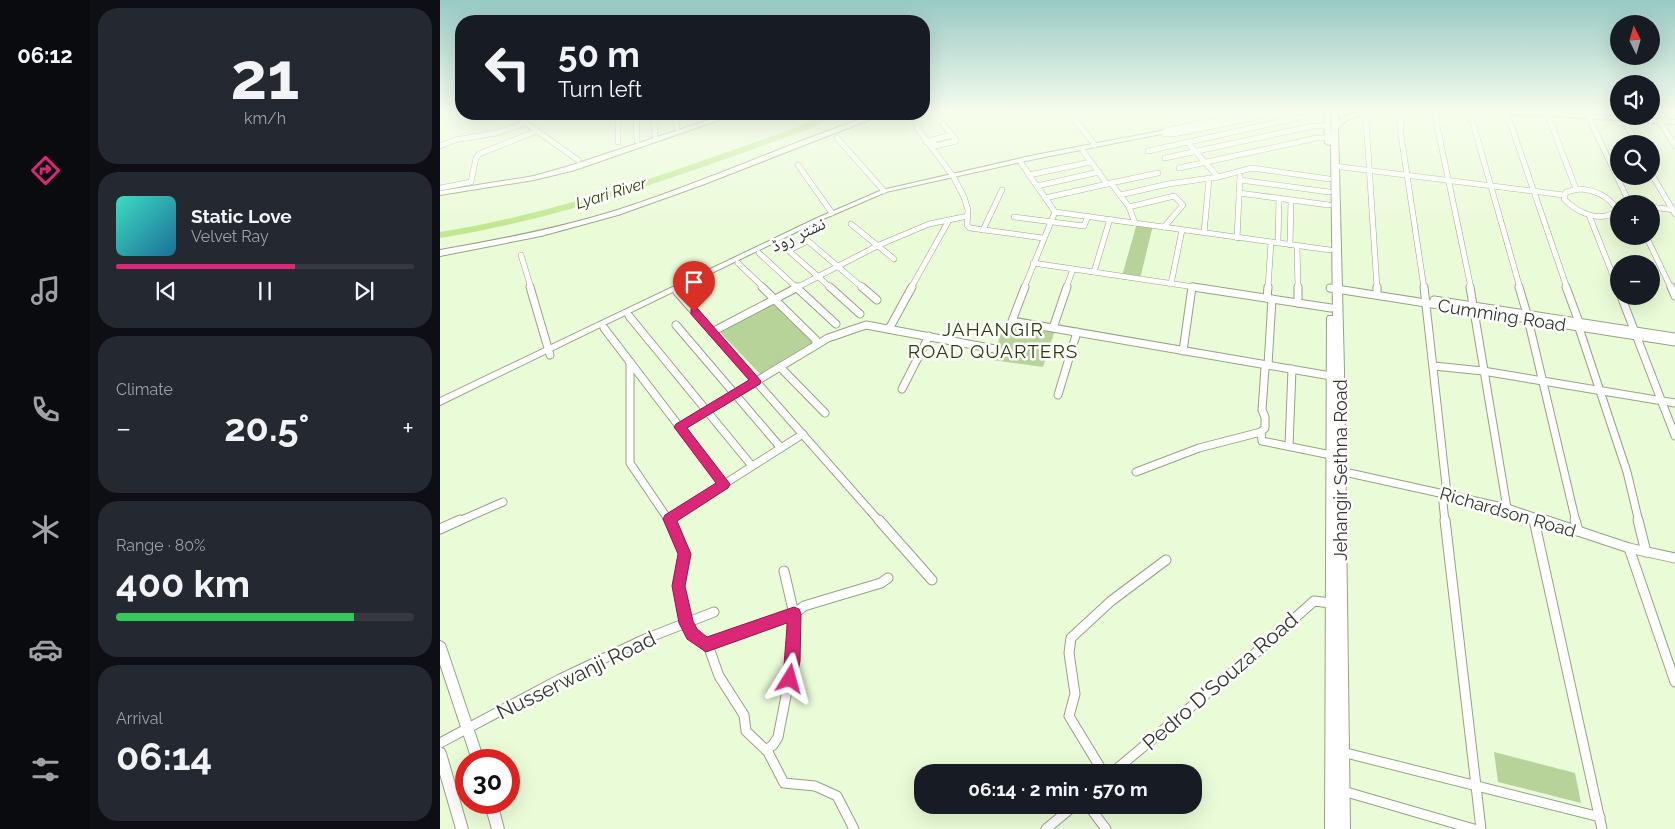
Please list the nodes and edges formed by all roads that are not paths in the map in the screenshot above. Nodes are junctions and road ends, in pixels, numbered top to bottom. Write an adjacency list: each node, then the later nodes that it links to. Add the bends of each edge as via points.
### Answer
1 (490, 150): 48 (street, via 476,158 472,182)
2 (563, 150): 25 (street)
3 (627, 150): 55 (highway, via 534,178)
4 (784, 150): 93 (highway, via 639,206 563,228)
5 (848, 150): 51 (street)
6 (932, 150): 38 (street)
7 (1074, 150): 38 (main road, نشتر روڈ)
8 (1089, 150): 21 (main road, نشتر روڈ)
9 (1155, 150): 22 (street)
10 (1201, 150): 23 (street)
11 (1263, 150): 27 (street)
12 (1328, 150): 42 (highway, Jehangir Sethna Road)
13 (1332, 150): 30 (highway, Jehangir Sethna Road)
14 (1368, 150): 32 (street)
15 (1404, 150): 37 (street)
16 (1442, 150): 43 (street)
17 (1479, 150): 47 (street)
18 (1520, 150): 52 (street)
19 (1562, 150): 49 (street)
20 (1604, 150): 58 (street)
21 (1083, 151): 26 (street); 28 (main road, نشتر روڈ)
22 (1148, 151)
23 (1195, 151): 24 (street); 27 (street)
24 (1165, 158)
25 (578, 160)
26 (1091, 162): 34 (street); 36 (street)
27 (1205, 162): 31 (street); 39 (street)
28 (1022, 163): 36 (street); 38 (main road, نشتر روڈ)
29 (798, 165): 68 (street)
30 (1334, 166): 32 (street); 107 (highway, Jehangir Sethna Road)
31 (1178, 168)
32 (1369, 170): 37 (street); 108 (street)
33 (1240, 171): 39 (street); 41 (street); 42 (street, via 1252,168)
34 (1099, 172): 44 (street); 46 (street)
35 (1158, 173): 44 (street)
36 (1029, 175): 46 (street)
37 (1408, 175): 43 (street); 114 (street)
38 (953, 176): 51 (main road, نشتر روڈ); 71 (street, via 968,206); 86 (main road, نشتر روڈ, via 894,191)
39 (1218, 177): 40 (street)
40 (1209, 179): 56 (street); 82 (street)
41 (1240, 180): 53 (street); 54 (street)
42 (1329, 180): 53 (highway, Jehangir Sethna Road)
43 (1449, 180): 47 (street); 118 (street)
44 (1109, 184): 56 (street); 59 (street)
45 (1658, 185): 67 (street)
46 (1037, 186): 59 (street)
47 (1490, 186): 52 (street); 121 (street)
48 (440, 188)
49 (1576, 189): 57 (street); 62 (street, via 1602,194)
50 (1002, 190): 80 (street)
51 (884, 191): 68 (main road, نشتر روڈ)
52 (1534, 191): 57 (street); 124 (street)
53 (1329, 192): 63 (highway, Jehangir Sethna Road)
54 (1239, 193): 60 (street); 84 (street)
55 (440, 194)
56 (1120, 195): 64 (street)
57 (1564, 195): 69 (street, via 1567,204)
58 (1626, 195)
59 (1045, 198): 66 (street)
60 (1279, 198): 61 (street); 87 (street)
61 (1291, 200): 63 (street); 89 (street)
62 (1610, 200)
63 (1329, 205): 92 (highway, Jehangir Sethna Road)
64 (1129, 207): 77 (street); 79 (street, via 1174,196 1183,204 1178,215)
65 (1660, 210): 67 (street)
66 (1055, 212): 72 (street); 76 (street)
67 (1674, 212)
68 (832, 213): 137 (main road, نشتر روڈ)
69 (1588, 215): 70 (street); 100 (street)
70 (1610, 215)
71 (968, 216): 75 (street); 80 (street, via 970,228)
72 (1088, 216): 74 (street); 76 (street, via 1083,226)
73 (1014, 217): 76 (street)
74 (1110, 219): 77 (street); 102 (street)
75 (948, 222): 88 (street, via 929,224); 127 (street)
76 (1050, 222): 83 (street)
77 (1134, 223): 79 (street)
78 (851, 224): 88 (street)
79 (1164, 227): 81 (street)
80 (983, 230): 83 (street)
81 (1182, 230): 82 (street); 104 (street)
82 (1204, 232): 84 (street)
83 (1043, 238): 98 (street)
84 (1237, 238): 85 (street)
85 (1271, 242): 87 (street); 112 (street)
86 (780, 243): 91 (street); 94 (main road, نشتر روڈ)
87 (1278, 243): 89 (street)
88 (879, 245): 96 (street); 99 (street)
89 (1294, 245): 92 (street); 115 (street)
90 (1650, 245): 110 (street)
91 (789, 250): 99 (street, via 808,241); 103 (street)
92 (1330, 250): 107 (highway, Jehangir Sethna Road)
93 (440, 253)
94 (759, 253): 97 (main road, نشتر روڈ); 105 (street)
95 (521, 255): 137 (street)
96 (894, 258)
97 (738, 263): 109 (main road, نشتر روڈ); 111 (street)
98 (1033, 263): 101 (street); 126 (street, via 1012,321)
99 (839, 266): 103 (street); 113 (street)
100 (1610, 268)
101 (1073, 269): 102 (street); 126 (street)
102 (1094, 272): 104 (street)
103 (819, 276): 105 (street); 119 (street)
104 (1171, 284): 106 (street)
105 (798, 287): 111 (street); 122 (street)
106 (1192, 287): 112 (street); 136 (street)
107 (1334, 287): 108 (street, Cumming Road); 114 (street, Cumming Road); 117 (highway, Jehangir Sethna Road); 165 (highway, Jehangir Sethna Road)
108 (1377, 291): 114 (street, Cumming Road)
109 (677, 292): 120 (main road, نشتر روڈ); 128 (street)
110 (1675, 296)
111 (774, 299): 128 (street); 134 (street, via 816,340)
112 (1269, 299): 115 (street); 139 (street)
113 (877, 300)
114 (1426, 301): 118 (street, Cumming Road); 140 (street)
115 (1298, 303): 117 (street)
116 (1625, 305): 130 (street)
117 (1331, 308): 144 (highway, Jehangir Sethna Road)
118 (1474, 308): 121 (street, Cumming Road); 143 (street)
119 (860, 314)
120 (629, 316): 125 (main road, نشتر روڈ); 155 (street)
121 (1527, 317): 124 (street, Cumming Road); 146 (street)
122 (836, 324)
123 (676, 325): 149 (street)
124 (1579, 325): 130 (street, Cumming Road); 148 (street)
125 (604, 328): 137 (main road, نشتر روڈ); 138 (street)
126 (1053, 328): 129 (street)
127 (889, 329): 131 (street); 134 (street, via 866,325)
128 (712, 332): 145 (street)
129 (1078, 332): 136 (street); 150 (street)
130 (1636, 334): 132 (street, Cumming Road); 133 (street, Cumming Road); 151 (street)
131 (929, 336): 135 (street); 147 (street)
132 (1675, 337)
133 (1675, 342)
134 (816, 345): 141 (street)
135 (995, 349)
136 (1183, 351): 139 (street)
137 (549, 353): 152 (main road, نشتر روڈ); 154 (main road, نشتر روڈ)
138 (630, 362): 157 (street); 172 (street, via 630,463)
139 (1268, 365): 142 (street); 158 (street, via 1265,368 1262,410 1265,428)
140 (1434, 366): 143 (street); 168 (street)
141 (780, 367): 145 (street); 156 (street)
142 (1292, 370): 144 (street); 161 (street)
143 (1484, 371): 146 (street); 170 (street)
144 (1331, 376): 163 (highway, Jehangir Sethna Road)
145 (756, 381): 149 (street); 159 (street)
146 (1543, 381): 148 (street); 174 (street)
147 (902, 389)
148 (1600, 391): 151 (street); 176 (street, via 1627,472)
149 (735, 394): 155 (street); 162 (street)
150 (1058, 395)
151 (1662, 401): 153 (street); 160 (street)
152 (440, 402)
153 (1675, 403)
154 (440, 408)
155 (707, 411): 157 (street); 164 (street)
156 (825, 412)
157 (680, 427): 167 (street)
158 (1261, 432): 161 (street, via 1262,441); 166 (street, via 1199,448)
159 (803, 434): 162 (street); 181 (street)
160 (1675, 436)
161 (1288, 446): 163 (street)
162 (781, 448): 164 (street)
163 (1330, 455): 182 (highway, Jehangir Sethna Road)
164 (752, 466): 167 (street)
165 (1340, 471): 168 (street, Richardson Road); 193 (highway, Jehangir Sethna Road)
166 (1136, 472)
167 (724, 484): 172 (street)
168 (1445, 493): 170 (street, Richardson Road); 197 (street)
169 (504, 502): 173 (street)
170 (1508, 508): 171 (street, Richardson Road)
171 (1533, 517): 174 (street, Richardson Road); 202 (street)
172 (670, 519): 185 (street, via 685,554 679,586)
173 (440, 529)
174 (1578, 531): 175 (street, Richardson Road)
175 (1629, 548): 176 (street, Richardson Road); 188 (street)
176 (1646, 552): 177 (street, Richardson Road)
177 (1675, 558)
178 (1166, 560): 195 (street, via 1111,601 1071,638 1069,653 1075,694 1069,716)
179 (784, 571): 184 (street)
180 (888, 578): 184 (street, via 804,606)
181 (932, 580)
182 (1331, 603): 196 (street, Pedro D'Souza Road, via 1314,601); 208 (highway, Jehangir Sethna Road)
183 (714, 612): 185 (street, Nusserwanji Road)
184 (794, 614): 186 (street); 192 (street, via 793,661 783,715 778,737)
185 (686, 623): 186 (street, via 692,634); 189 (street, Nusserwanji Road, via 560,679)
186 (706, 645): 192 (street, via 719,676 744,715 746,731)
187 (440, 647): 189 (main road)
188 (1675, 682)
189 (468, 730): 190 (street, Nusserwanji Road); 191 (main road)
190 (440, 743)
191 (474, 749)
192 (766, 750): 205 (street, via 784,783 814,786 837,796)
193 (1342, 752): 197 (street); 198 (highway, Jehangir Sethna Road)
194 (440, 753): 203 (main road)
195 (1098, 764)
196 (1123, 764)
197 (1476, 786): 202 (street); 211 (street)
198 (1343, 790): 209 (highway, Jehangir Sethna Road); 210 (street)
199 (494, 814): 204 (main road)
200 (1064, 814): 206 (street)
201 (1095, 814): 207 (street)
202 (1600, 817): 212 (street)
203 (462, 829)
204 (498, 829)
205 (854, 829)
206 (1046, 829)
207 (1106, 829)
208 (1332, 829)
209 (1344, 829)
210 (1474, 829)
211 (1481, 829)
212 (1602, 829)

